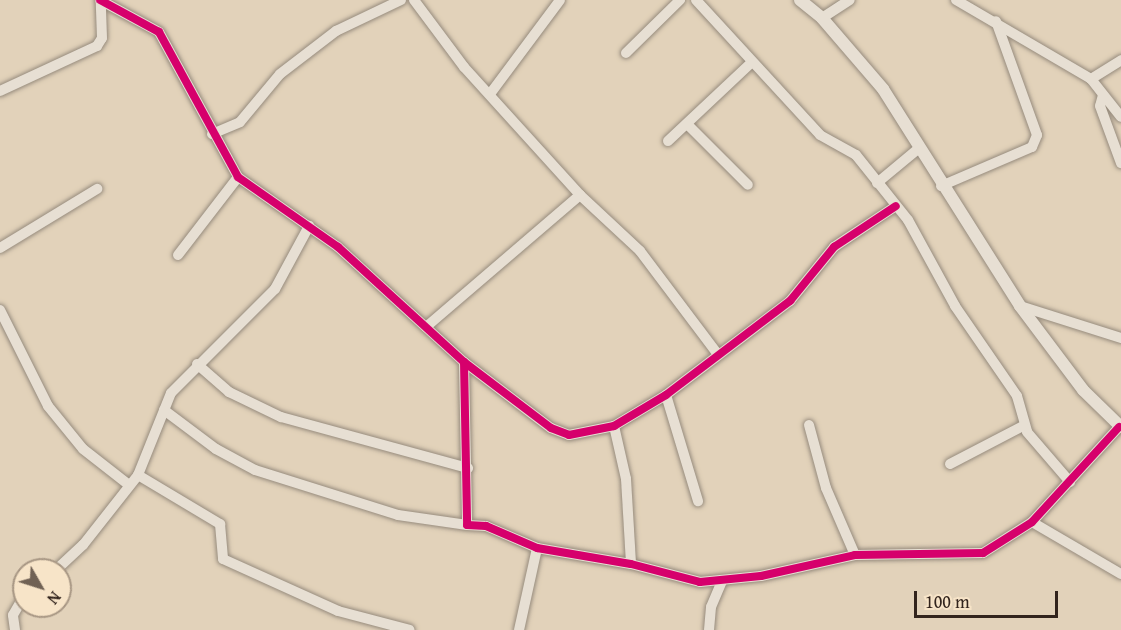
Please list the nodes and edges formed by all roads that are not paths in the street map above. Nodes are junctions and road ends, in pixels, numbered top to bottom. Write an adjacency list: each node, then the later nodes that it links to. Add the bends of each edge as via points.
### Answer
1 (401, 0): 21 (street, via 336,31 280,74 240,122)
2 (414, 0): 17 (street, via 442,40)
3 (560, 0): 17 (street)
4 (680, 0): 12 (street)
5 (696, 0): 14 (street)
6 (800, 0): 10 (street)
7 (850, 0): 10 (street)
8 (956, 0): 11 (street)
9 (100, 1): 16 (street, via 102,38 97,46); 21 (street, via 159,32)
10 (822, 18): 23 (street, via 883,89)
11 (996, 21): 15 (street); 28 (street, via 1037,135 1032,147)
12 (626, 53)
13 (1121, 60): 15 (street)
14 (751, 63): 20 (street); 26 (street, via 820,135 856,155)
15 (1091, 79): 18 (street)
16 (0, 91)
17 (490, 94): 30 (street)
18 (1103, 95): 19 (street); 24 (street, via 1100,106)
19 (1121, 117)
20 (687, 124): 22 (street); 27 (street)
21 (212, 134): 25 (street)
22 (668, 141)
23 (918, 149): 26 (street); 28 (street)
24 (1121, 163)
25 (238, 177): 32 (street); 34 (street)
26 (877, 183): 31 (street)
27 (748, 185)
28 (940, 186): 35 (street)
29 (97, 189): 33 (street)
30 (580, 195): 37 (street); 39 (street, via 640,251)
31 (896, 206): 39 (street, via 834,247 790,301); 46 (street, via 916,232 954,306 1017,396)
32 (309, 226): 37 (street, via 358,263); 41 (street, via 276,289)
33 (0, 248)
34 (178, 255)
35 (1020, 306): 38 (street); 47 (street, via 1083,390)
36 (0, 310): 52 (street, via 48,406 83,449)
37 (426, 327): 40 (street)
38 (1121, 338)
39 (717, 353): 42 (street)
40 (464, 362): 45 (street, via 551,428 569,435); 49 (street)
41 (197, 364): 43 (street, via 171,393); 49 (street, via 230,392 281,417)
42 (666, 395): 45 (street); 53 (street)
43 (164, 410): 50 (street); 55 (street, via 216,449 255,470 398,515)
44 (808, 425): 57 (street, via 826,488)
45 (614, 426): 59 (street, via 626,479)
46 (1023, 426): 48 (street); 51 (street)
47 (1120, 427): 51 (street)
48 (950, 464)
49 (468, 468): 55 (street)
50 (138, 475): 52 (street); 62 (street, via 220,524 223,559 338,611)
51 (1070, 482): 54 (street)
52 (129, 485): 58 (street)
53 (698, 501)
54 (1032, 522): 57 (street, via 983,553); 60 (street)
55 (467, 525): 56 (street, via 486,526)
56 (537, 548): 59 (street); 63 (street)
57 (855, 555): 61 (street)
58 (69, 558)
59 (631, 564): 61 (street, via 661,575)
60 (1121, 574)
61 (722, 581): 64 (street, via 711,607)
62 (410, 630)
63 (519, 630)
64 (709, 630)

